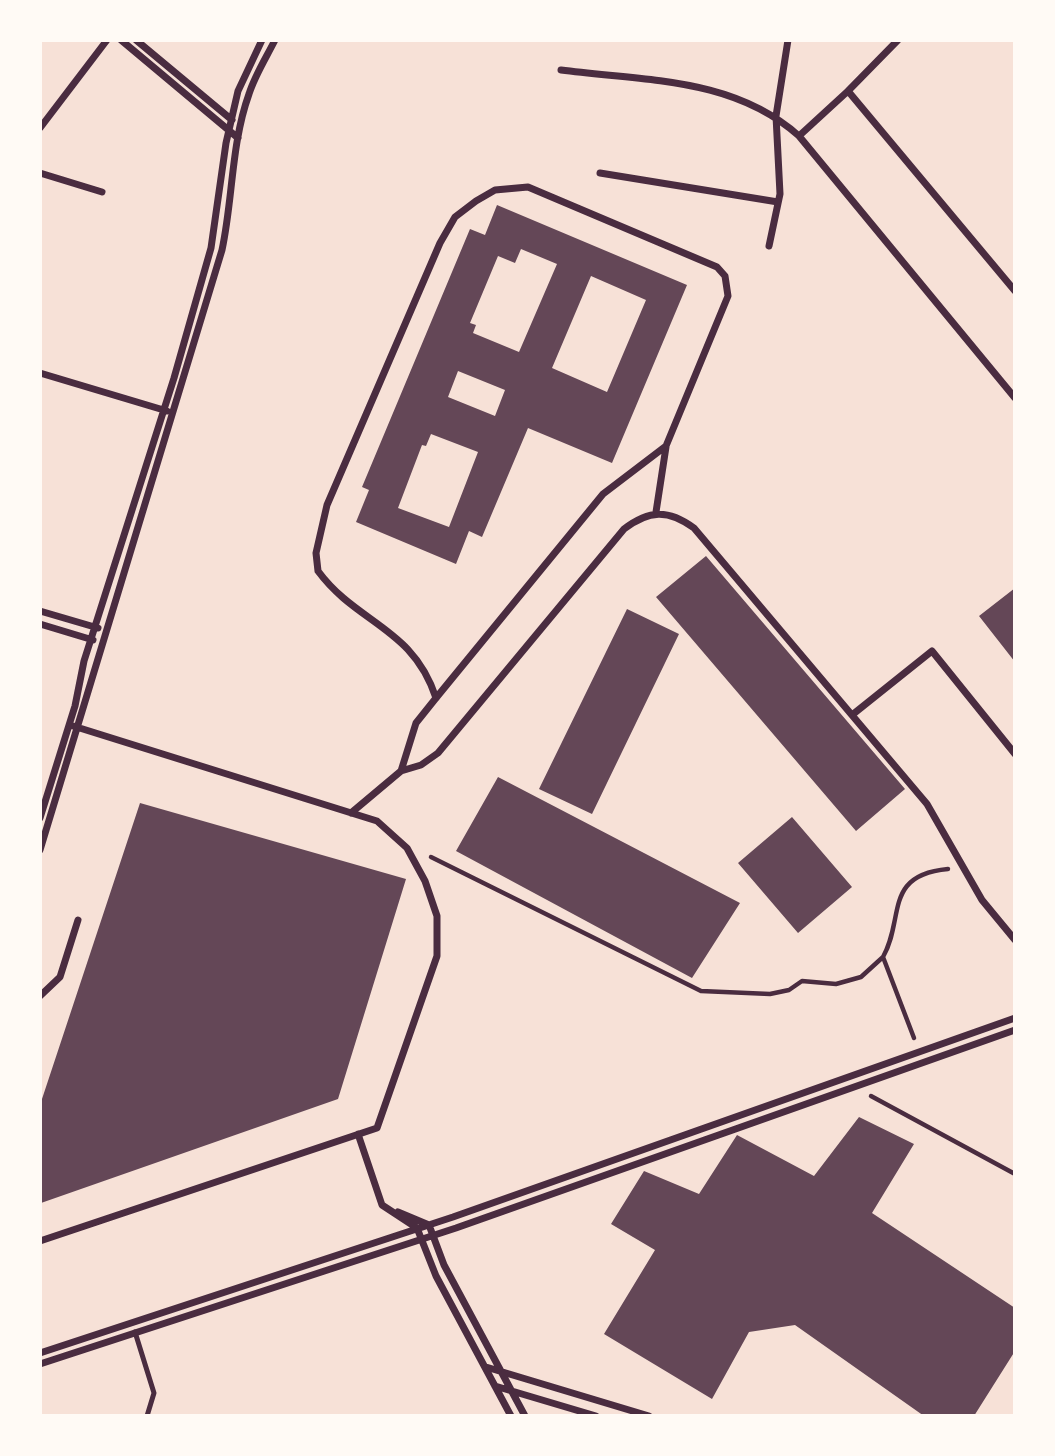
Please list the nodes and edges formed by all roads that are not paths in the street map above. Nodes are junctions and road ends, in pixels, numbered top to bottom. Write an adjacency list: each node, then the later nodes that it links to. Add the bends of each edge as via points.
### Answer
1 (107, 40): 13 (street)
2 (121, 40): 14 (street)
3 (136, 40): 11 (street)
4 (262, 40): 11 (street, via 238,91)
5 (275, 40): 12 (street, via 248,94)
6 (788, 40): 10 (street)
7 (898, 40): 9 (street)
8 (561, 70): 10 (street, via 717,90)
9 (848, 92): 15 (street); 22 (street)
10 (776, 116): 15 (street); 20 (street)
11 (231, 119): 12 (street); 14 (street)
12 (241, 127): 16 (street)
13 (40, 128)
14 (229, 130): 16 (street); 25 (street, via 211,248)
15 (799, 136): 24 (street)
16 (238, 138): 26 (street, via 222,250)
17 (40, 173): 19 (street)
18 (600, 173): 20 (street)
19 (102, 192)
20 (778, 202): 21 (street)
21 (769, 246)
22 (1015, 291)
23 (40, 373): 25 (street)
24 (1015, 398)
25 (164, 410): 26 (street); 31 (street)
26 (174, 413): 32 (street)
27 (666, 446): 28 (street); 35 (street, via 603,494); 35 (street, via 727,296 725,276 717,267 528,187 495,190 455,217 327,505 316,553 318,571 329,586 412,651 429,674)
28 (656, 512): 36 (street, via 682,519 694,528); 40 (street, via 624,530 438,753)
29 (40, 611): 31 (street)
30 (40, 624): 33 (street)
31 (95, 627): 32 (street); 33 (street)
32 (106, 631): 34 (street)
33 (91, 640): 34 (street); 37 (street)
34 (101, 643): 38 (street)
35 (436, 698): 40 (street, via 416,723)
36 (852, 715): 39 (street, via 932,651); 45 (street, via 927,804 982,900)
37 (70, 725): 38 (street); 42 (street)
38 (78, 728): 41 (street); 43 (street)
39 (1015, 754)
40 (401, 771): 41 (street)
41 (351, 813): 51 (street, via 377,821 407,848 437,916 437,956 377,1128)
42 (40, 818)
43 (40, 850)
44 (78, 920): 46 (street, via 60,977)
45 (1015, 940)
46 (40, 996)
47 (1015, 1018): 49 (street)
48 (1015, 1030): 50 (street)
49 (841, 1080): 50 (street); 53 (street)
50 (853, 1086): 55 (street)
51 (358, 1134): 52 (street); 57 (street)
52 (382, 1205): 53 (street); 54 (street)
53 (429, 1225): 54 (street); 55 (street)
54 (417, 1228): 56 (street); 58 (street)
55 (433, 1235): 56 (street); 63 (street, via 444,1265)
56 (421, 1239): 59 (street); 62 (street)
57 (40, 1241)
58 (132, 1322): 59 (street); 60 (street)
59 (135, 1332): 61 (street); 66 (lane, via 153,1393)
60 (40, 1353)
61 (40, 1364)
62 (486, 1367): 63 (street); 64 (street)
63 (502, 1372): 65 (street); 70 (street)
64 (495, 1386): 65 (street); 67 (street)
65 (512, 1391): 68 (street); 69 (street)
66 (146, 1416)
67 (511, 1416)
68 (525, 1416)
69 (596, 1416)
70 (649, 1416)

